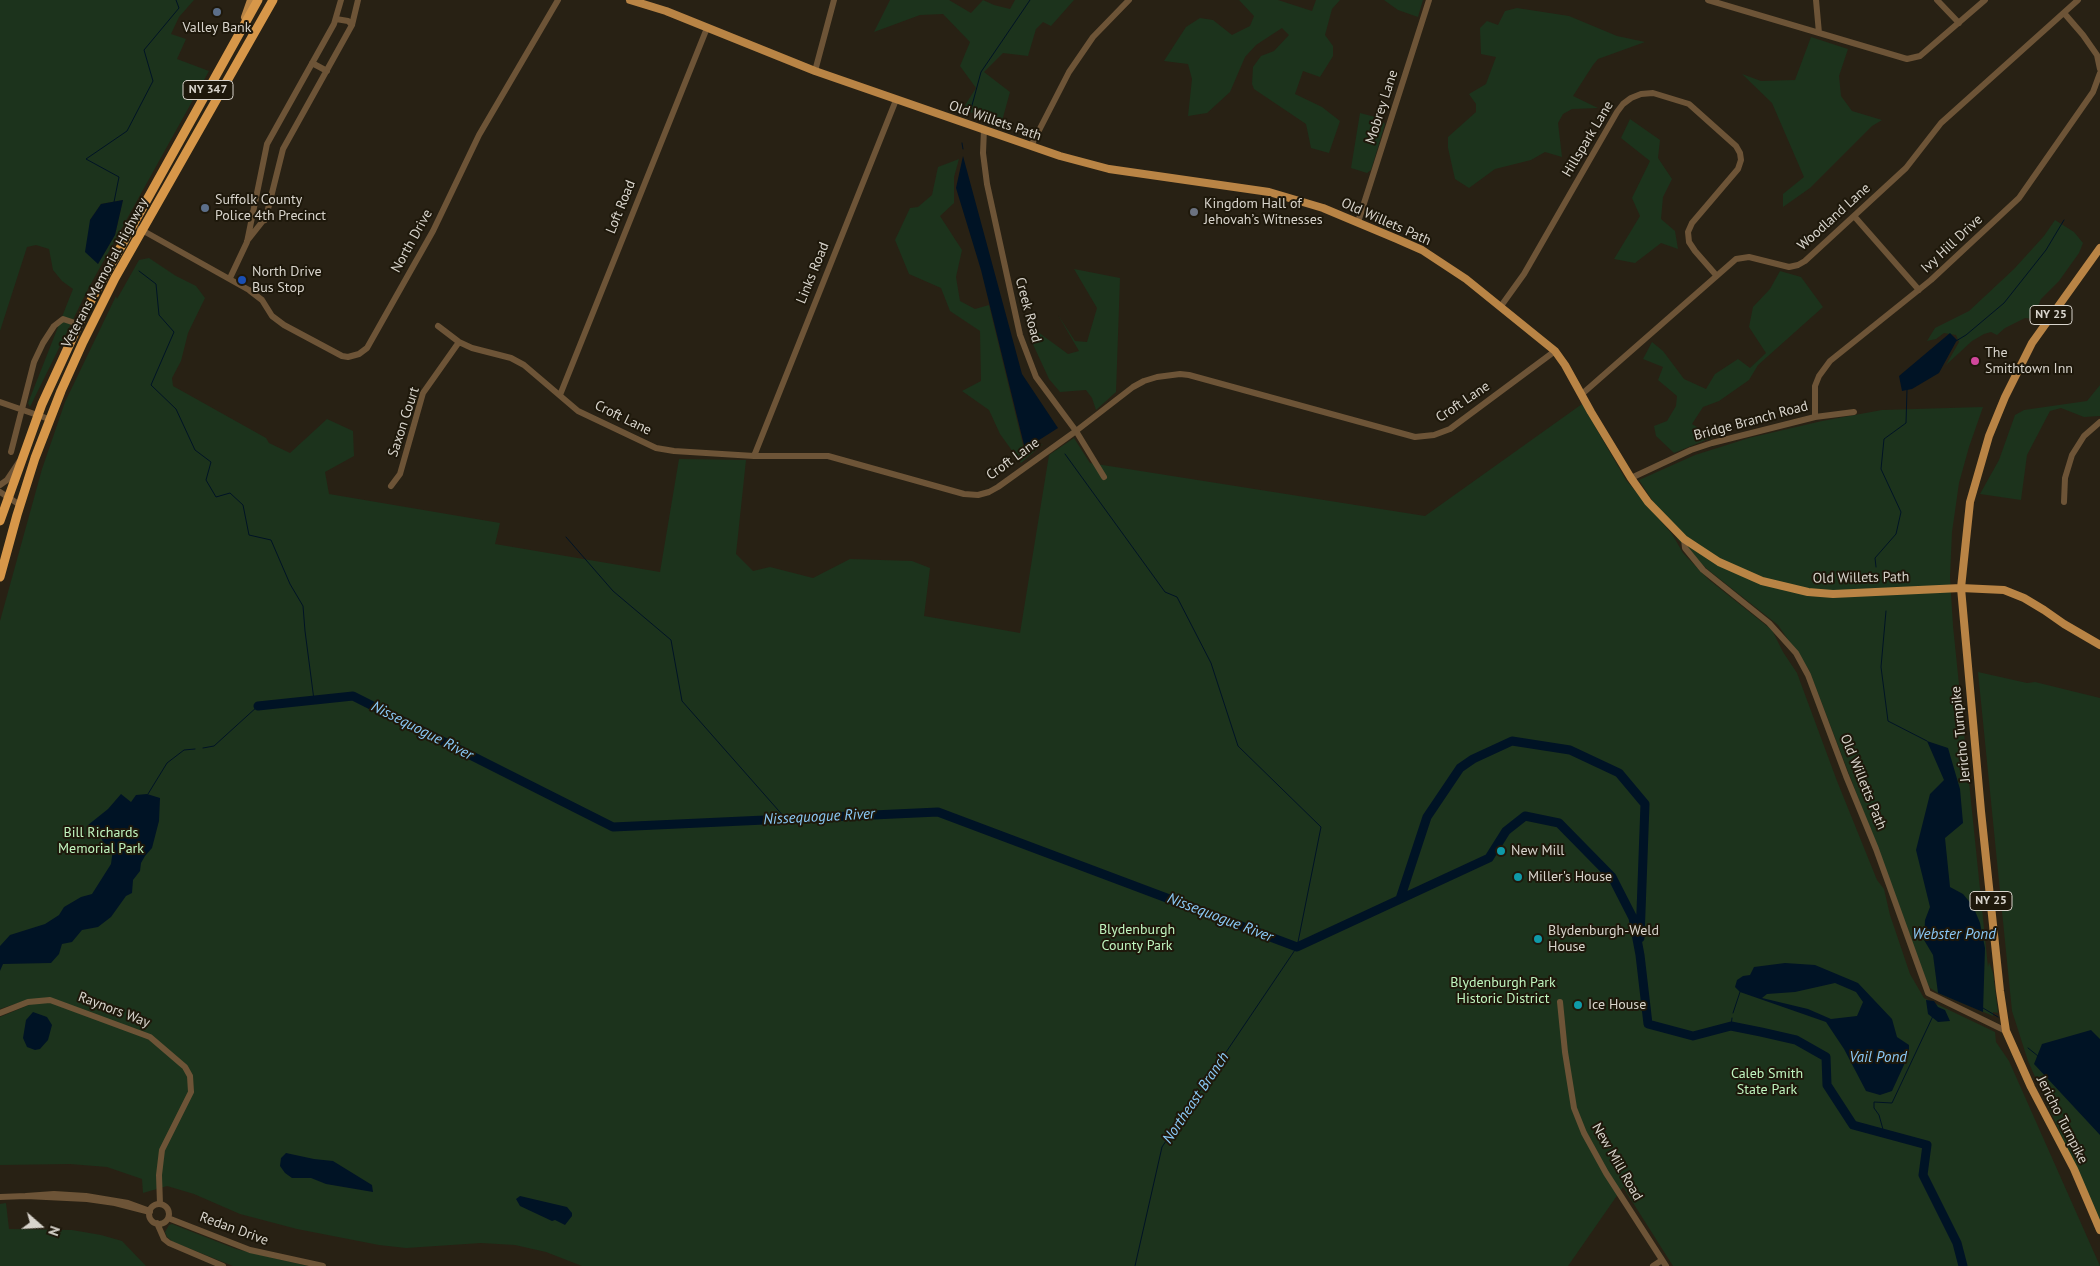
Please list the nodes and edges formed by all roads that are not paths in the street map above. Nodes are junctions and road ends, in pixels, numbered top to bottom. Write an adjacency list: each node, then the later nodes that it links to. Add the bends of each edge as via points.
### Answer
1 (251, 0): 23 (main road)
2 (258, 0): 23 (highway, Veterans Memorial Highway / NY 347)
3 (274, 0): 37 (highway, Veterans Memorial Highway / NY 347)
4 (341, 0): 18 (street)
5 (358, 0): 20 (street)
6 (558, 0): 41 (street, North Drive, via 479,135 434,231 367,348 354,356 342,356 278,321 258,296)
7 (630, 0): 16 (main road, Old Willets Path)
8 (834, 0): 27 (street)
9 (1129, 0): 31 (street, via 1093,37 1068,72)
10 (1429, 0): 35 (street, Mobrey Lane)
11 (1708, 0): 22 (street)
12 (1816, 0): 22 (street)
13 (1937, 0): 19 (street)
14 (1985, 0): 19 (street)
15 (2078, 0): 17 (street, Woodland Lane)
16 (641, 2): 21 (main road, Old Willets Path)
17 (2064, 13): 25 (street, via 2097,55); 33 (street, Woodland Lane, via 1942,123 1906,168)
18 (336, 19): 20 (street); 24 (street)
19 (1959, 23): 22 (street, via 1920,56 1907,59)
20 (352, 25): 26 (street)
21 (707, 28): 27 (main road, Old Willets Path); 49 (street, Loft Road)
22 (1819, 33)
23 (239, 34): 36 (highway, Veterans Memorial Highway / NY 347)
24 (312, 63): 26 (street); 32 (street, via 267,144)
25 (2100, 69)
26 (327, 71): 34 (street, via 283,149)
27 (815, 71): 29 (main road, Old Willets Path)
28 (2100, 73): 42 (street, Ivy Hill Drive, via 2093,92 2019,198)
29 (896, 100): 30 (main road, Old Willets Path); 59 (street, Links Road)
30 (984, 129): 31 (main road, Old Willets Path); 57 (street, Creek Road, via 987,184 1020,335 1036,377)
31 (1031, 146): 35 (main road, Old Willets Path, via 1109,169 1269,192)
32 (252, 213): 34 (street); 38 (street)
33 (1854, 216): 40 (street, Woodland Lane, via 1798,265 1789,267 1742,257); 42 (street)
34 (265, 220): 38 (street)
35 (1358, 222): 43 (main road, Old Willets Path, via 1422,250)
36 (132, 225): 37 (street, North Drive); 44 (highway, Veterans Memorial Highway / NY 347)
37 (142, 230): 41 (street, North Drive); 55 (highway, Veterans Memorial Highway / NY 347, via 86,334)
38 (246, 242): 41 (street)
39 (2100, 248): 71 (main road, Jericho Turnpike / NY 25, via 2032,343 1989,436 1970,502)
40 (1716, 275): 43 (street, Hillspark Lane, via 1695,252 1688,232 1738,169 1740,153 1689,104 1641,94 1631,98 1617,112 1524,274); 48 (street, Woodland Lane)
41 (230, 278)
42 (1919, 290): 54 (street, Ivy Hill Drive, via 1830,361 1815,386)
43 (1501, 306): 47 (main road, Old Willets Path)
44 (78, 324): 51 (street, via 63,319 54,326 34,362); 53 (highway, Veterans Memorial Highway / NY 347)
45 (438, 326): 46 (street, Croft Lane)
46 (459, 342): 49 (street, Croft Lane, via 518,362); 64 (street, Saxon Court, via 423,393 398,480)
47 (1554, 351): 48 (main road, Old Willets Path); 57 (street, Croft Lane, via 1450,429 1426,436 1400,434 1180,374 1144,381)
48 (1582, 394): 62 (main road, Old Willets Path)
49 (560, 395): 59 (street, Croft Lane, via 578,411 656,448)
50 (0, 402): 51 (street)
51 (22, 410): 53 (street); 58 (street)
52 (1854, 412): 54 (street, Bridge Branch Road)
53 (37, 415): 55 (street); 60 (highway, Veterans Memorial Highway / NY 347)
54 (1815, 417): 62 (street, Bridge Branch Road, via 1712,443)
55 (49, 420): 67 (highway, Veterans Memorial Highway / NY 347)
56 (2100, 422): 66 (street, via 2084,436 2072,455 2065,478)
57 (1076, 431): 59 (street, Croft Lane, via 998,487 978,495 964,494 828,456); 61 (street, Creek Road)
58 (11, 452)
59 (754, 456)
60 (21, 459): 63 (street); 65 (highway, Veterans Memorial Highway / NY 347)
61 (1104, 477)
62 (1631, 478): 69 (main road, Old Willets Path, via 1653,508)
63 (0, 485)
64 (391, 486)
65 (3, 498): 67 (street); 68 (highway, Veterans Memorial Highway / NY 347)
66 (2064, 502)
67 (20, 505): 70 (highway, Veterans Memorial Highway / NY 347)
68 (0, 521)
69 (1684, 539): 71 (main road, Old Willets Path, via 1741,573 1801,590 1833,594); 75 (street, Old Willetts Path, via 1685,548 1703,570 1769,623 1796,653 1876,849 1928,993)
70 (0, 577)
71 (1961, 588): 72 (main road, Old Willets Path, via 2004,590 2024,598); 75 (main road, Jericho Turnpike / NY 25, via 1981,811)
72 (2099, 643)
73 (1560, 1002): 82 (street, New Mill Road, via 1574,1108 1606,1173)
74 (0, 1012): 77 (street, Raynors Way, via 28,1002 50,1000 150,1037 185,1067 190,1076 191,1092 162,1150)
75 (2006, 1031): 81 (main road, Jericho Turnpike / NY 25, via 2020,1067 2074,1169)
76 (0, 1197): 78 (street, via 68,1196 138,1205)
77 (160, 1204): 78 (street); 79 (street, via 168,1209)
78 (150, 1212): 80 (street, via 150,1218)
79 (168, 1218): 80 (street); 84 (street, Redan Drive, via 250,1250)
80 (157, 1223): 83 (street, via 169,1243)
81 (2100, 1230)
82 (1664, 1263): 85 (street)
83 (223, 1266)
84 (323, 1266)
85 (1653, 1266)

